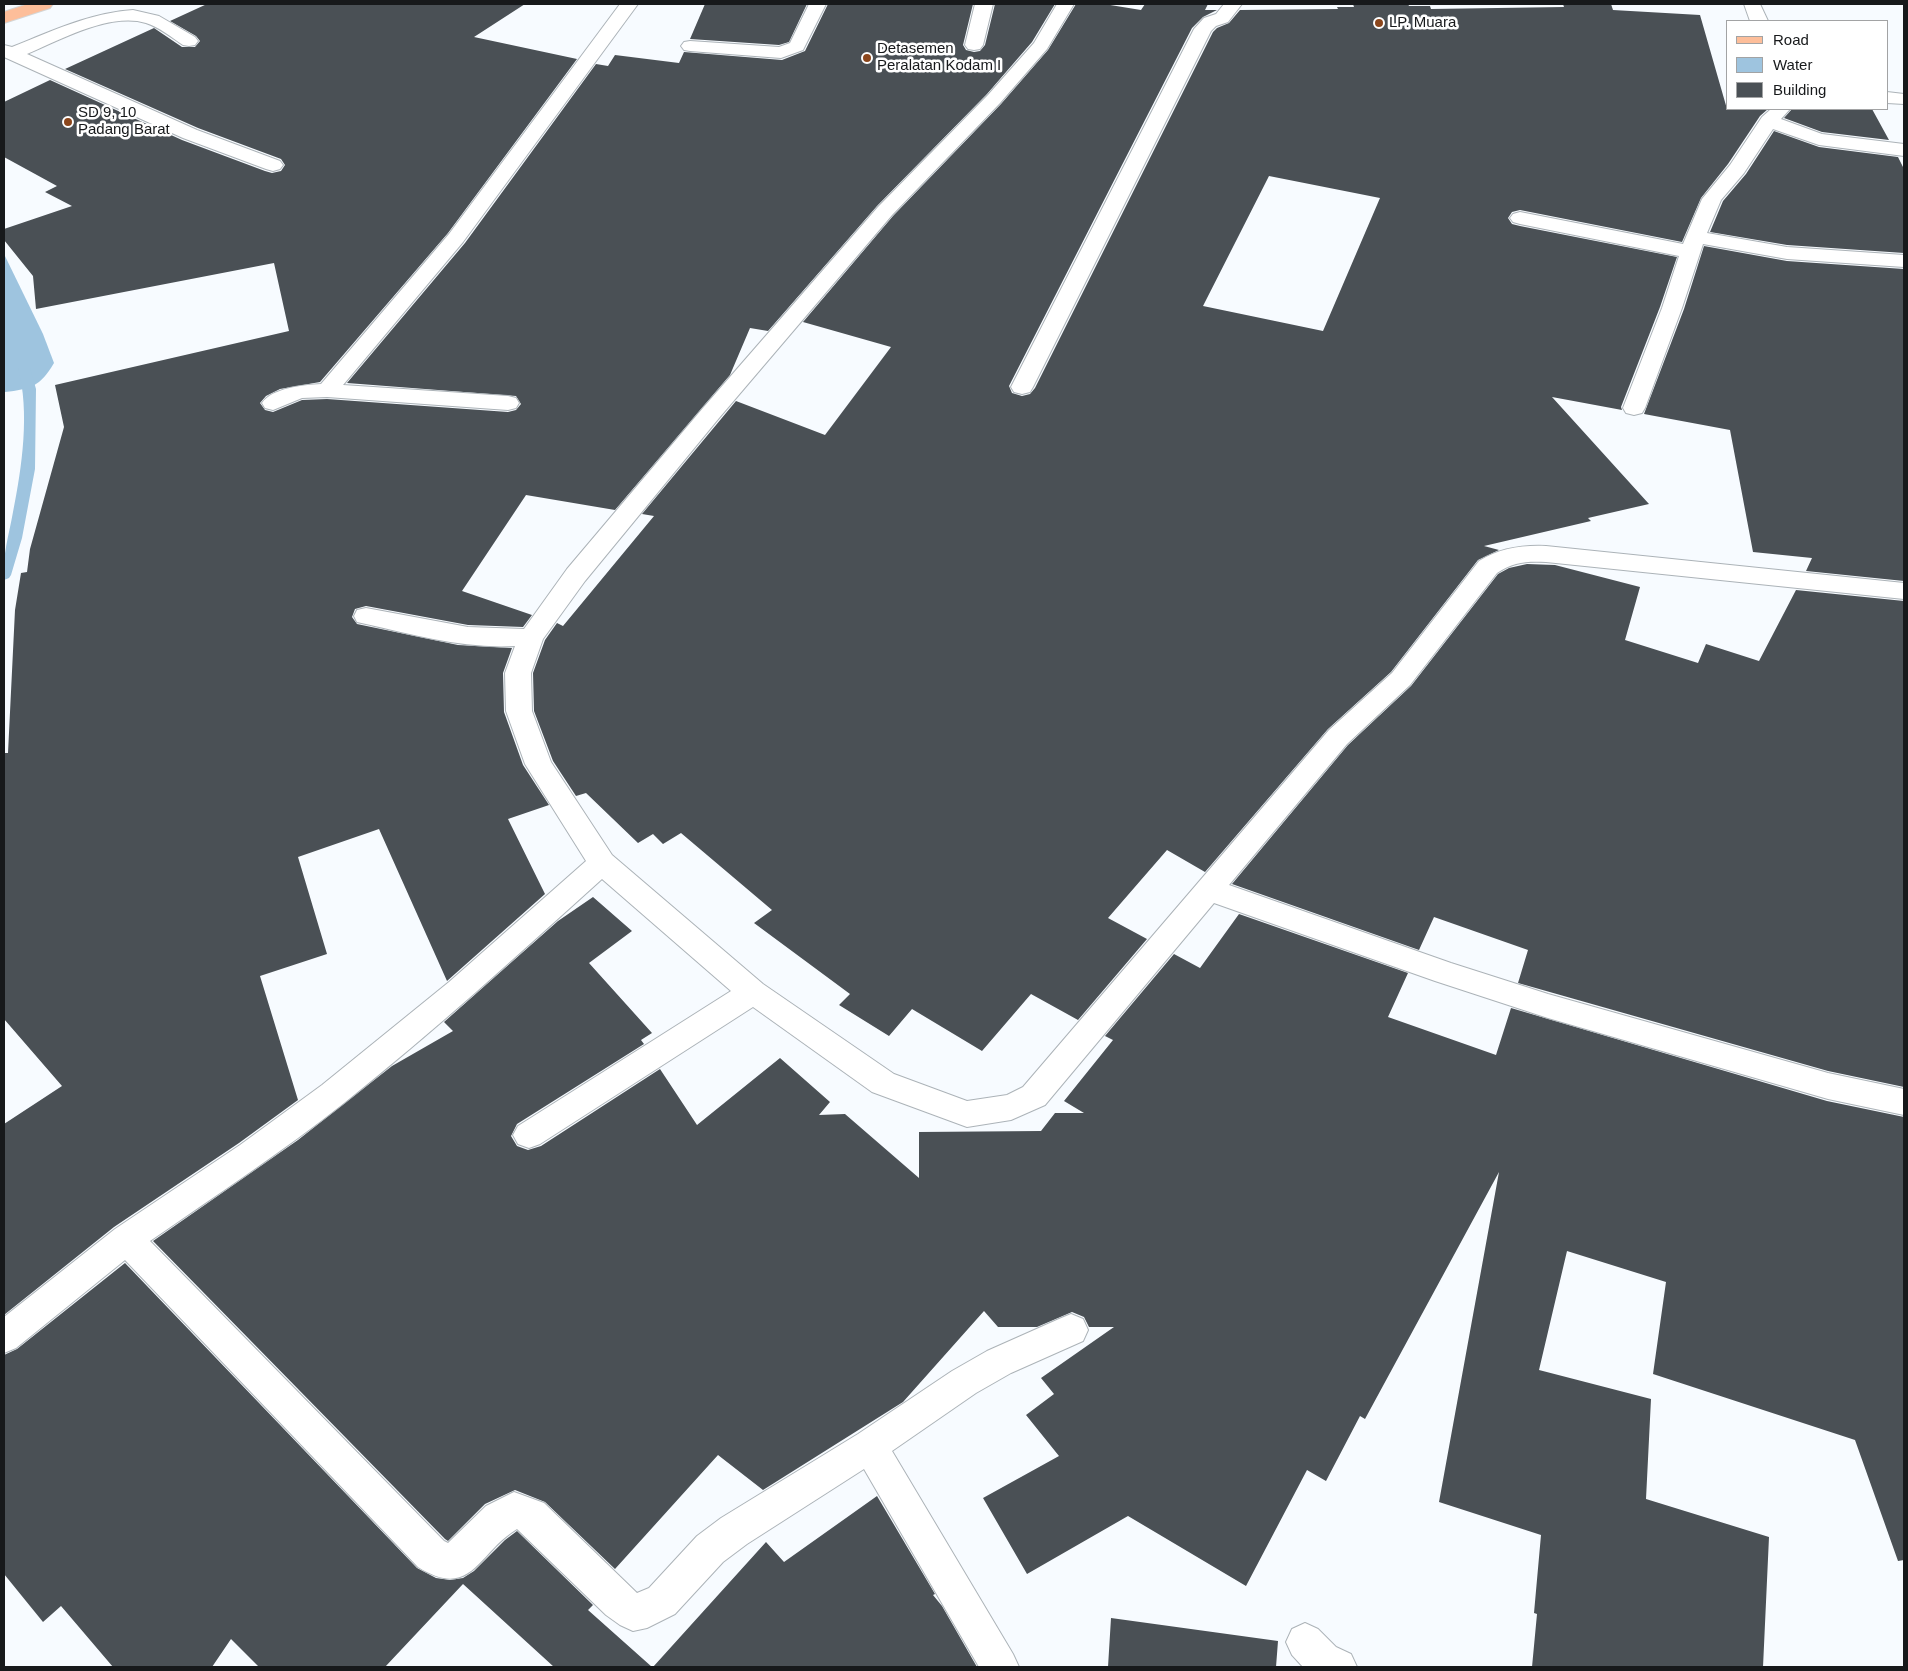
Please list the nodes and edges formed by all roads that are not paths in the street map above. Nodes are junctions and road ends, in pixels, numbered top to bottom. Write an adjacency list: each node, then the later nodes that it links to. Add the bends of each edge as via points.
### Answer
1 (44, 4): 8 (main road)
2 (629, 4): 23 (street, via 456,238)
3 (817, 4): 12 (street, via 797,46 781,53)
4 (984, 4): 11 (street)
5 (1065, 4): 29 (street, via 1041,45 872,226 576,575)
6 (1233, 4): 22 (street, via 1222,18 1210,22 1203,29)
7 (1752, 4): 9 (street)
8 (4, 18)
9 (1759, 20)
10 (188, 41): 13 (street, via 149,18 128,15 106,17)
11 (974, 45)
12 (690, 46)
13 (8, 52): 18 (street, via 190,134)
14 (1888, 98): 15 (street)
15 (1904, 99)
16 (1775, 115): 17 (street, via 1819,139); 20 (street, via 1712,199)
17 (1904, 150)
18 (273, 165)
19 (1520, 218): 20 (street)
20 (1693, 244): 21 (street); 26 (street)
21 (1904, 261)
22 (1022, 387)
23 (327, 390): 24 (street, via 298,392); 25 (street)
24 (273, 403)
25 (508, 403)
26 (1634, 408)
27 (1904, 591): 31 (street, via 1566,556 1526,553 1499,557 1488,566 1401,679 1338,737)
28 (366, 616): 29 (street, via 476,638)
29 (531, 637): 30 (street, via 518,673 520,711 538,764)
30 (602, 863): 32 (street); 35 (street, via 459,990 333,1094 251,1155)
31 (1210, 890): 32 (street, via 1034,1096 1011,1107 967,1114 883,1083); 33 (street, via 1548,1006 1828,1086)
32 (753, 992): 34 (street)
33 (1904, 1102)
34 (529, 1135)
35 (126, 1239): 37 (street); 38 (street, via 442,1562 455,1561 499,1519 514,1510 531,1516 619,1602 633,1612 647,1609 662,1601 710,1549 734,1531)
36 (1071, 1330): 38 (street, via 999,1362)
37 (4, 1337)
38 (870, 1446): 40 (street)
39 (1306, 1642): 41 (street, via 1323,1661)
40 (1000, 1667)
41 (1338, 1667)

